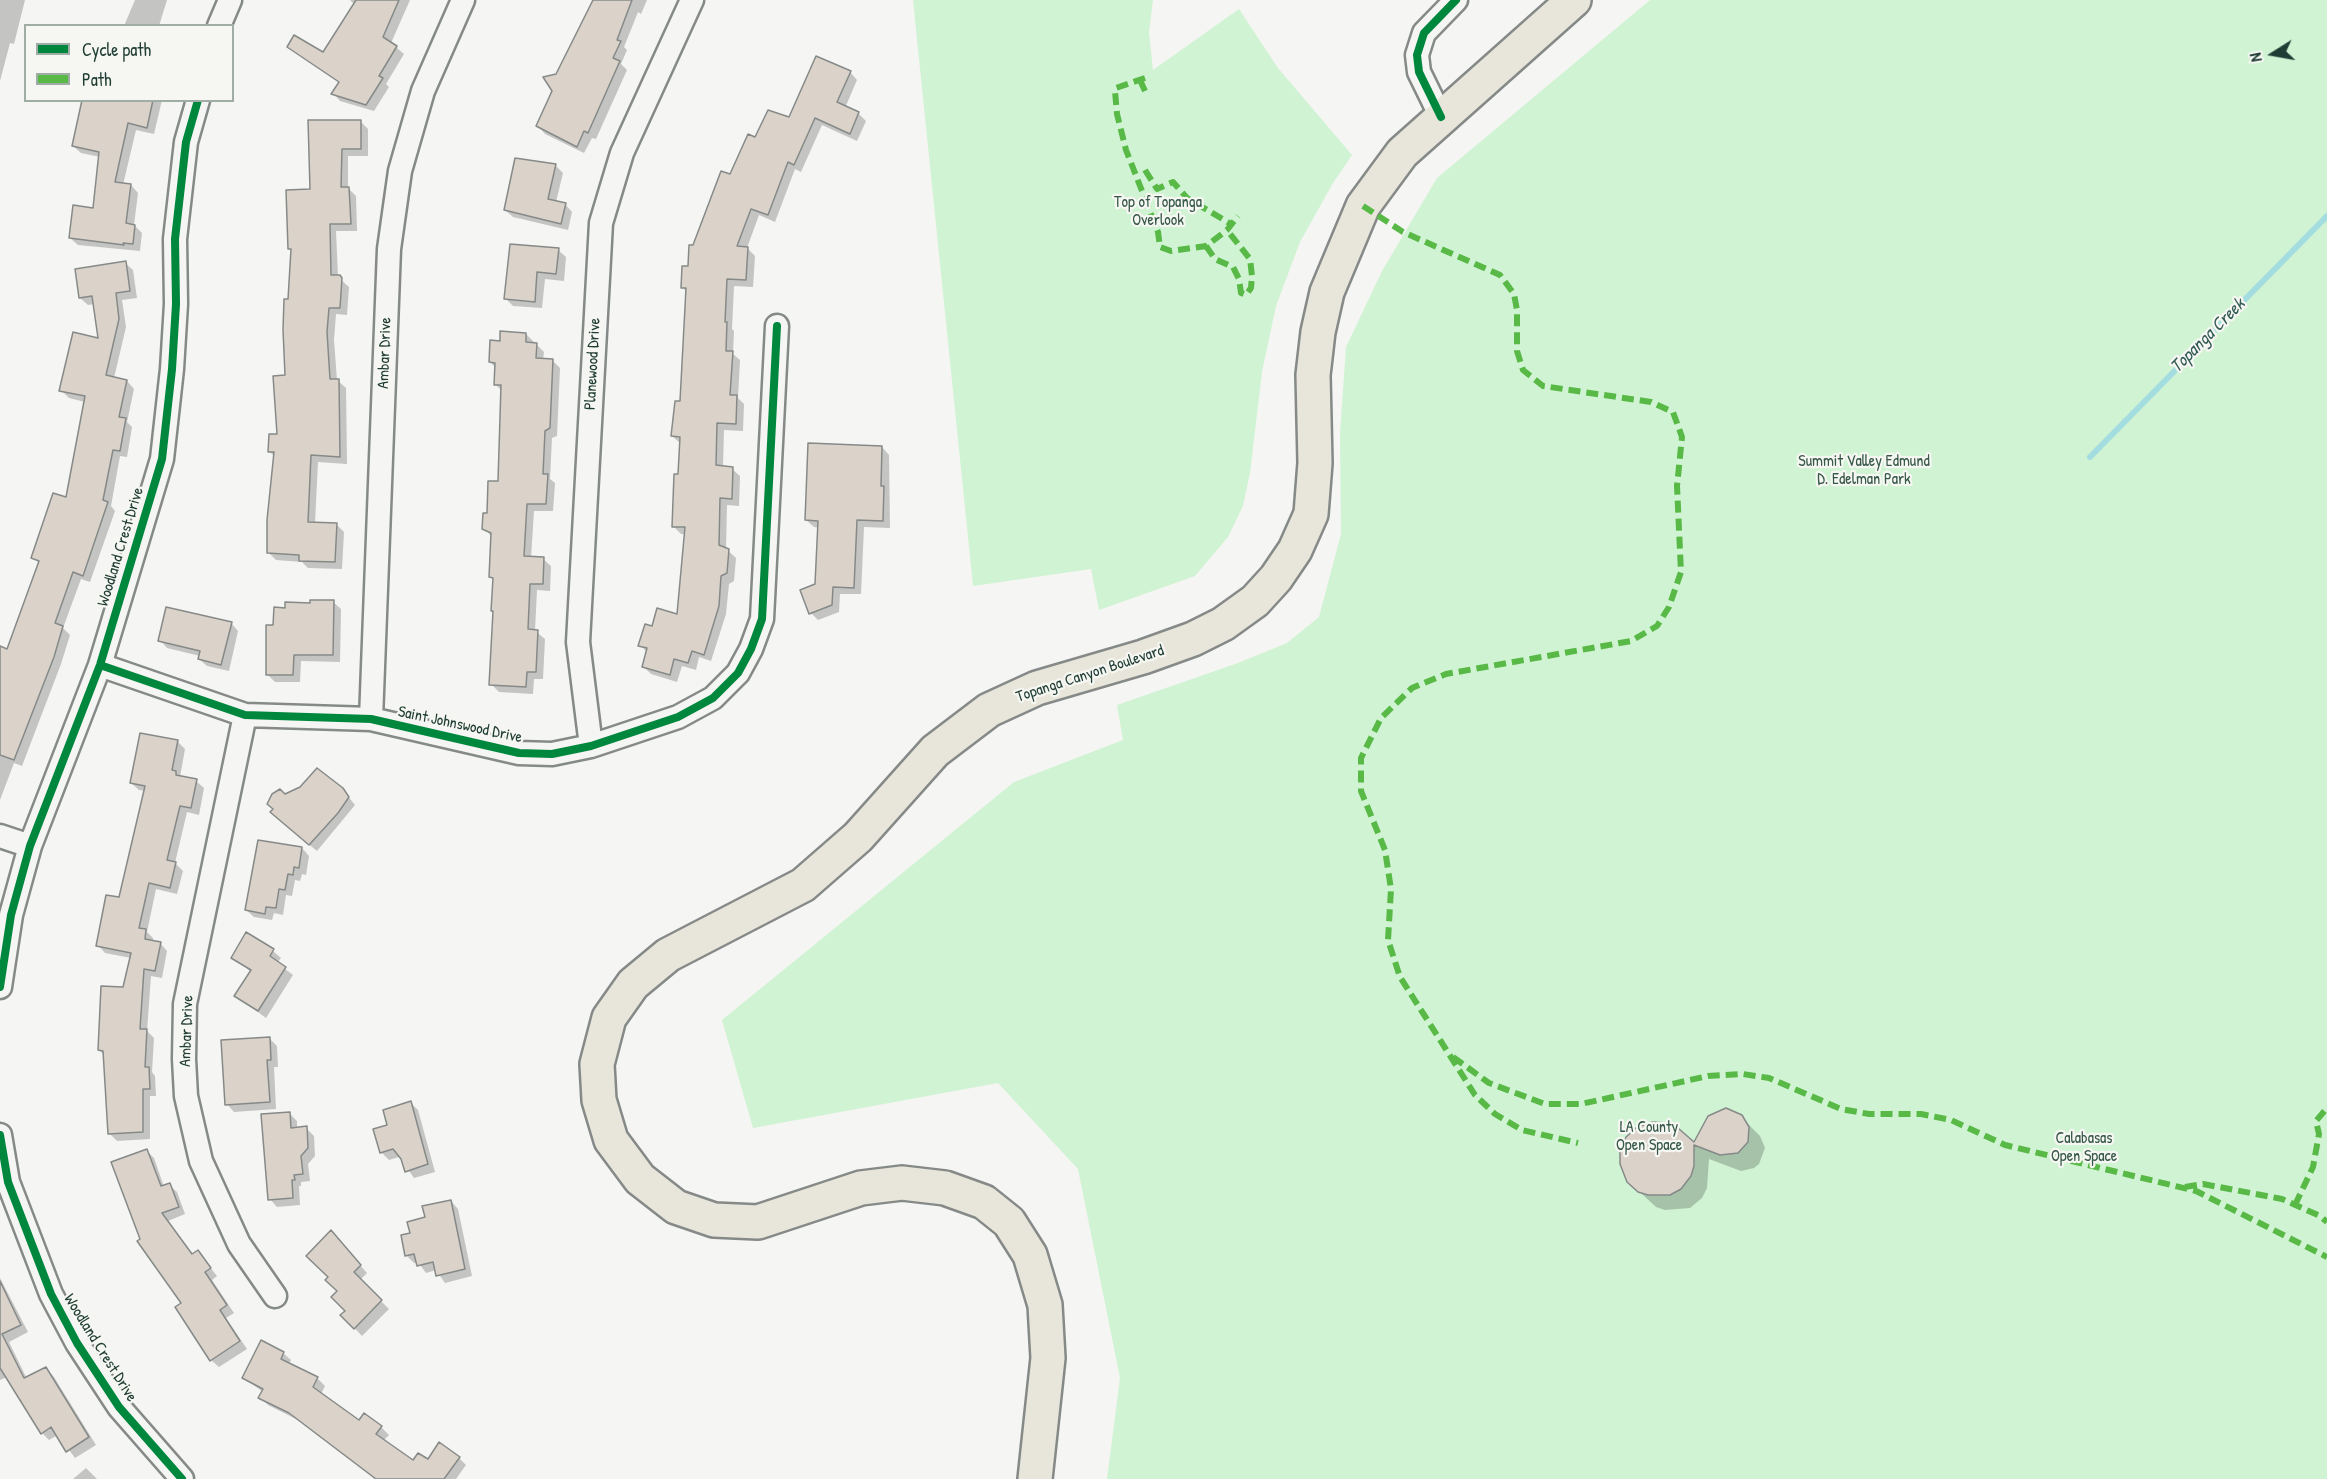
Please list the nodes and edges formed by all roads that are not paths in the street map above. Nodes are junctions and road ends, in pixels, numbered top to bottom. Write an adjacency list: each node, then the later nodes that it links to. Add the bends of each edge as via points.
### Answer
1 (230, 0): 6 (street)
2 (463, 0): 12 (street, Ambar Drive, via 423,91 400,171 389,249)
3 (692, 0): 13 (street, Planewood Drive, via 622,153 601,223 578,642)
4 (1456, 0): 8 (street, via 1424,33 1417,55 1419,72)
5 (1574, 0): 8 (main road, Topanga Canyon Boulevard)
6 (220, 24)
7 (197, 102): 10 (street, Woodland Crest Drive, via 186,141 175,239 176,304 162,459)
8 (1441, 117): 21 (main road, Topanga Canyon Boulevard, via 1402,153 1370,196 1327,292 1313,375 1315,463 1311,514 1295,550 1255,601 1193,639 1037,688 989,710 935,750 858,837 803,885 668,955 633,984 609,1018 597,1064 598,1100 611,1140 640,1179 676,1207 714,1220 758,1222 861,1188 902,1183 955,1191 984,1202 1009,1222 1030,1255 1045,1305 1048,1358)
9 (777, 326): 13 (street, Saint Johnswood Drive, via 762,619 751,649 738,673 713,698 678,717)
10 (99, 665): 11 (street, Saint Johnswood Drive); 15 (street, Woodland Crest Drive)
11 (245, 715): 12 (street, Saint Johnswood Drive); 19 (street, Ambar Drive, via 185,1004 186,1087 201,1161 219,1204 238,1244)
12 (371, 719): 13 (street, Saint Johnswood Drive, via 519,753 552,753)
13 (591, 746)
14 (0, 836): 15 (street)
15 (30, 846): 16 (street, Woodland Crest Drive, via 11,915)
16 (0, 987)
17 (0, 1135): 18 (street, Woodland Crest Drive)
18 (4, 1183): 20 (street, Woodland Crest Drive, via 51,1294 77,1343 119,1407)
19 (274, 1296)
20 (182, 1479)
21 (1035, 1479)

